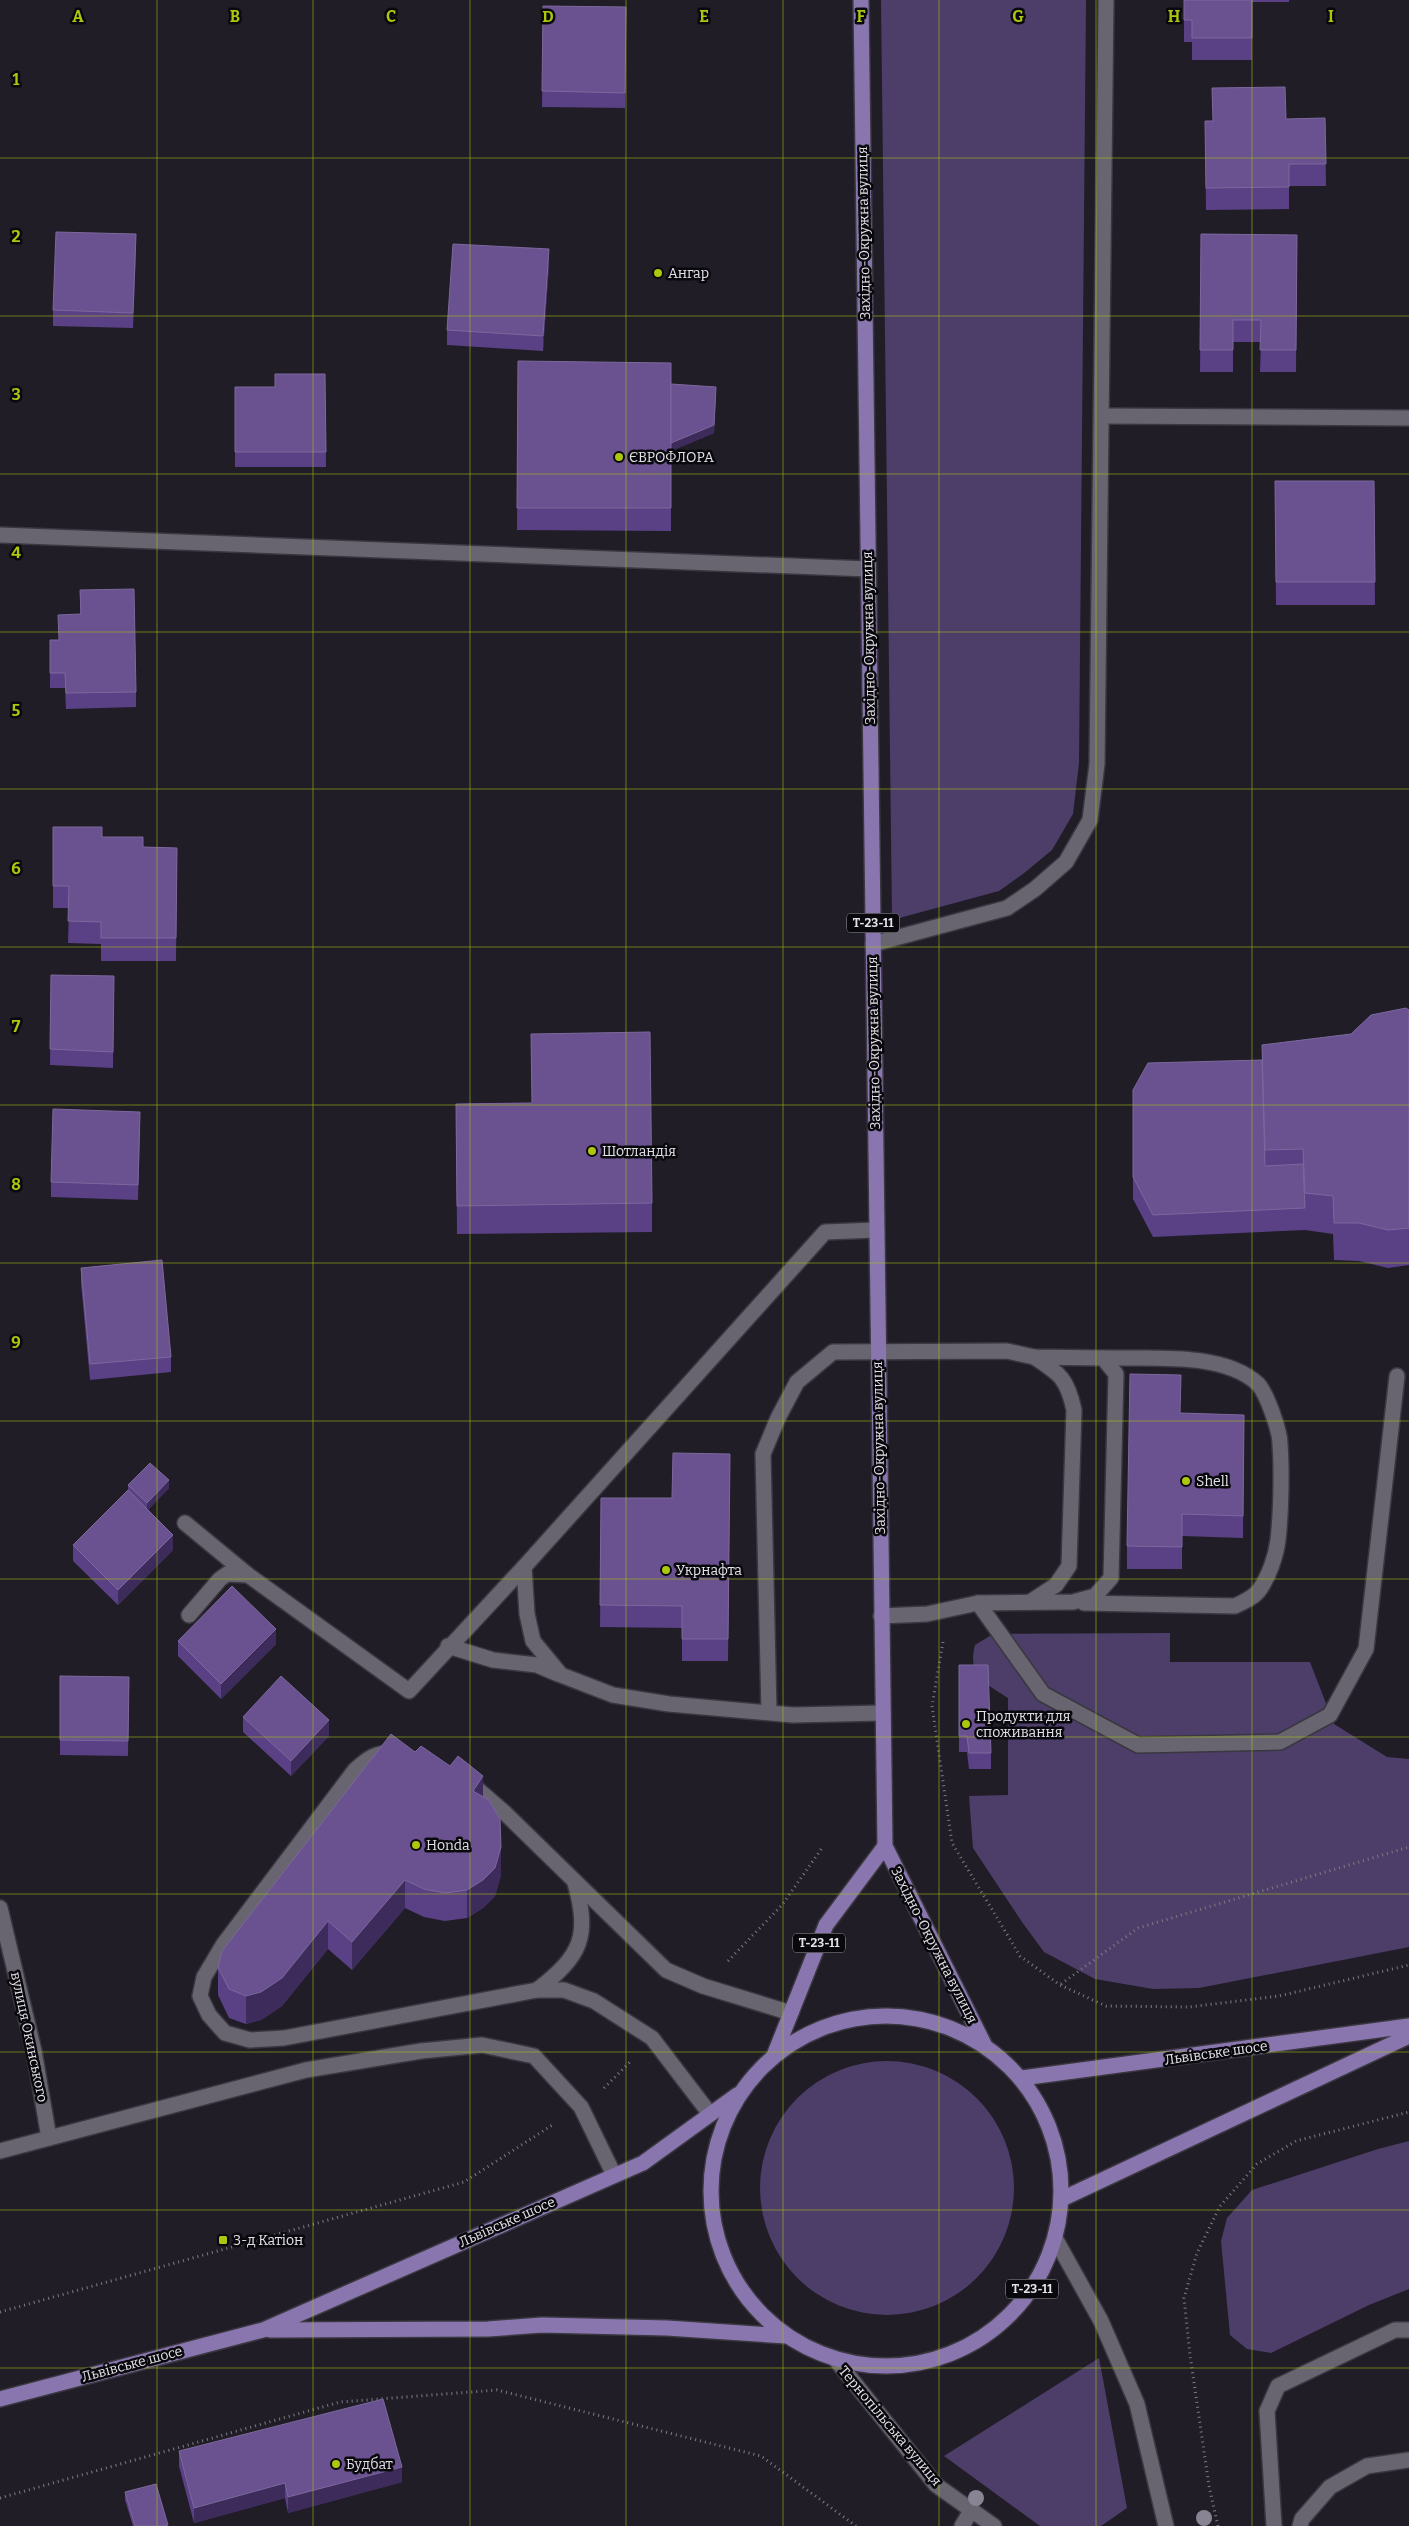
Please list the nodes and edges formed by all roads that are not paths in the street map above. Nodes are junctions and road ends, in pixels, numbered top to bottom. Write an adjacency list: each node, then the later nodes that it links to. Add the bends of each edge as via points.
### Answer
1 (861, 0): 6 (main road, Західно-Окружна вулиця / Т-23-11)
2 (1106, 0): 3 (street)
3 (1102, 416): 4 (street); 7 (street, via 1097,764 1090,820 1066,862 1007,908)
4 (1409, 418)
5 (0, 535): 6 (street)
6 (868, 569): 7 (main road, Західно-Окружна вулиця / Т-23-11)
7 (873, 944): 8 (main road, Західно-Окружна вулиця / Т-23-11)
8 (876, 1230): 9 (main road, Західно-Окружна вулиця / Т-23-11); 14 (street, via 824,1232)
9 (878, 1351): 10 (street, via 1007,1351); 20 (main road, Західно-Окружна вулиця / Т-23-11); 23 (street, via 833,1352 797,1382 763,1454)
10 (1034, 1357): 11 (street); 16 (street, via 1057,1372 1069,1388 1074,1410 1069,1566 1056,1585)
11 (1103, 1358): 17 (street, via 1116,1374 1111,1578 1094,1596); 17 (street, via 1202,1360 1231,1368 1258,1385 1272,1412 1280,1443 1278,1541 1268,1573 1258,1591 1235,1606)
12 (1397, 1376): 18 (street, via 1366,1649 1330,1715 1322,1720 1280,1742 1138,1745 1043,1694)
13 (185, 1523): 15 (street)
14 (524, 1567): 21 (street); 22 (street, via 527,1614 533,1641)
15 (248, 1575): 19 (street, via 227,1574); 21 (street, via 409,1691)
16 (1030, 1602): 17 (street); 18 (street)
17 (1072, 1602)
18 (978, 1603): 20 (street, via 927,1614)
19 (189, 1615)
20 (881, 1616): 24 (main road, Західно-Окружна вулиця / Т-23-11)
21 (448, 1646): 22 (street, via 493,1660 537,1665)
22 (561, 1676): 23 (street, via 613,1695 669,1704)
23 (769, 1711): 24 (street, via 794,1715)
24 (883, 1713): 27 (main road, Західно-Окружна вулиця / Т-23-11)
25 (412, 1755): 30 (street, via 383,1752 369,1757 355,1770 223,1945 204,1976 200,1996 208,2015 225,2033 250,2040 284,2038)
26 (453, 1771): 28 (street, via 505,1813)
27 (885, 1846): 31 (main road, Західно-Окружна вулиця / Т-23-11, via 826,1924); 34 (main road, Західно-Окружна вулиця / Т-23-11)
28 (575, 1881): 30 (street, via 582,1908 582,1930 577,1951 558,1974); 31 (street, via 666,1970 703,1986)
29 (0, 1908): 39 (street, вулиця Окинського, via 34,2050)
30 (537, 1990): 38 (street, via 564,1990 594,2002 652,2038)
31 (791, 2013): 35 (main road, Західно-Окружна вулиця / Т-23-11)
32 (1409, 2026): 36 (main road, Львівське шосе)
33 (1409, 2036): 42 (main road)
34 (984, 2044): 35 (main road, Т-23-11, via 934,2021 878,2015 824,2026); 36 (main road, Т-23-11)
35 (775, 2054): 37 (main road, Т-23-11)
36 (1022, 2078): 42 (main road, Т-23-11, via 1051,2128)
37 (738, 2094): 38 (main road, Львівське шосе); 46 (main road, Т-23-11, via 715,2144 709,2198 720,2251 746,2299)
38 (710, 2114): 41 (main road, Львівське шосе, via 643,2163)
39 (49, 2138): 40 (street); 41 (street, via 306,2070 421,2051 482,2045 534,2056 581,2107)
40 (0, 2151)
41 (614, 2175): 44 (main road, Львівське шосе)
42 (1064, 2198): 43 (main road, Т-23-11)
43 (1056, 2240): 47 (main road, Т-23-11, via 1032,2289 995,2330 946,2357 891,2367); 53 (street, Т-23-11, via 1101,2321 1137,2404)
44 (264, 2330): 46 (main road, Львівське шосе, via 488,2329 542,2325 667,2328); 48 (main road, Львівське шосе)
45 (1409, 2330): 54 (street, via 1395,2330 1278,2386 1267,2411)
46 (786, 2336): 47 (main road, Т-23-11)
47 (836, 2360): 50 (street, Тернопільська вулиця / Т-23-11, via 936,2485)
48 (0, 2399)
49 (1409, 2460): 55 (street, via 1367,2466 1330,2487 1302,2519)
50 (972, 2509): 51 (street); 52 (street, Тернопільська вулиця / Т-23-11)
51 (962, 2526)
52 (994, 2526)
53 (1166, 2526)
54 (1274, 2526)
55 (1300, 2526)

